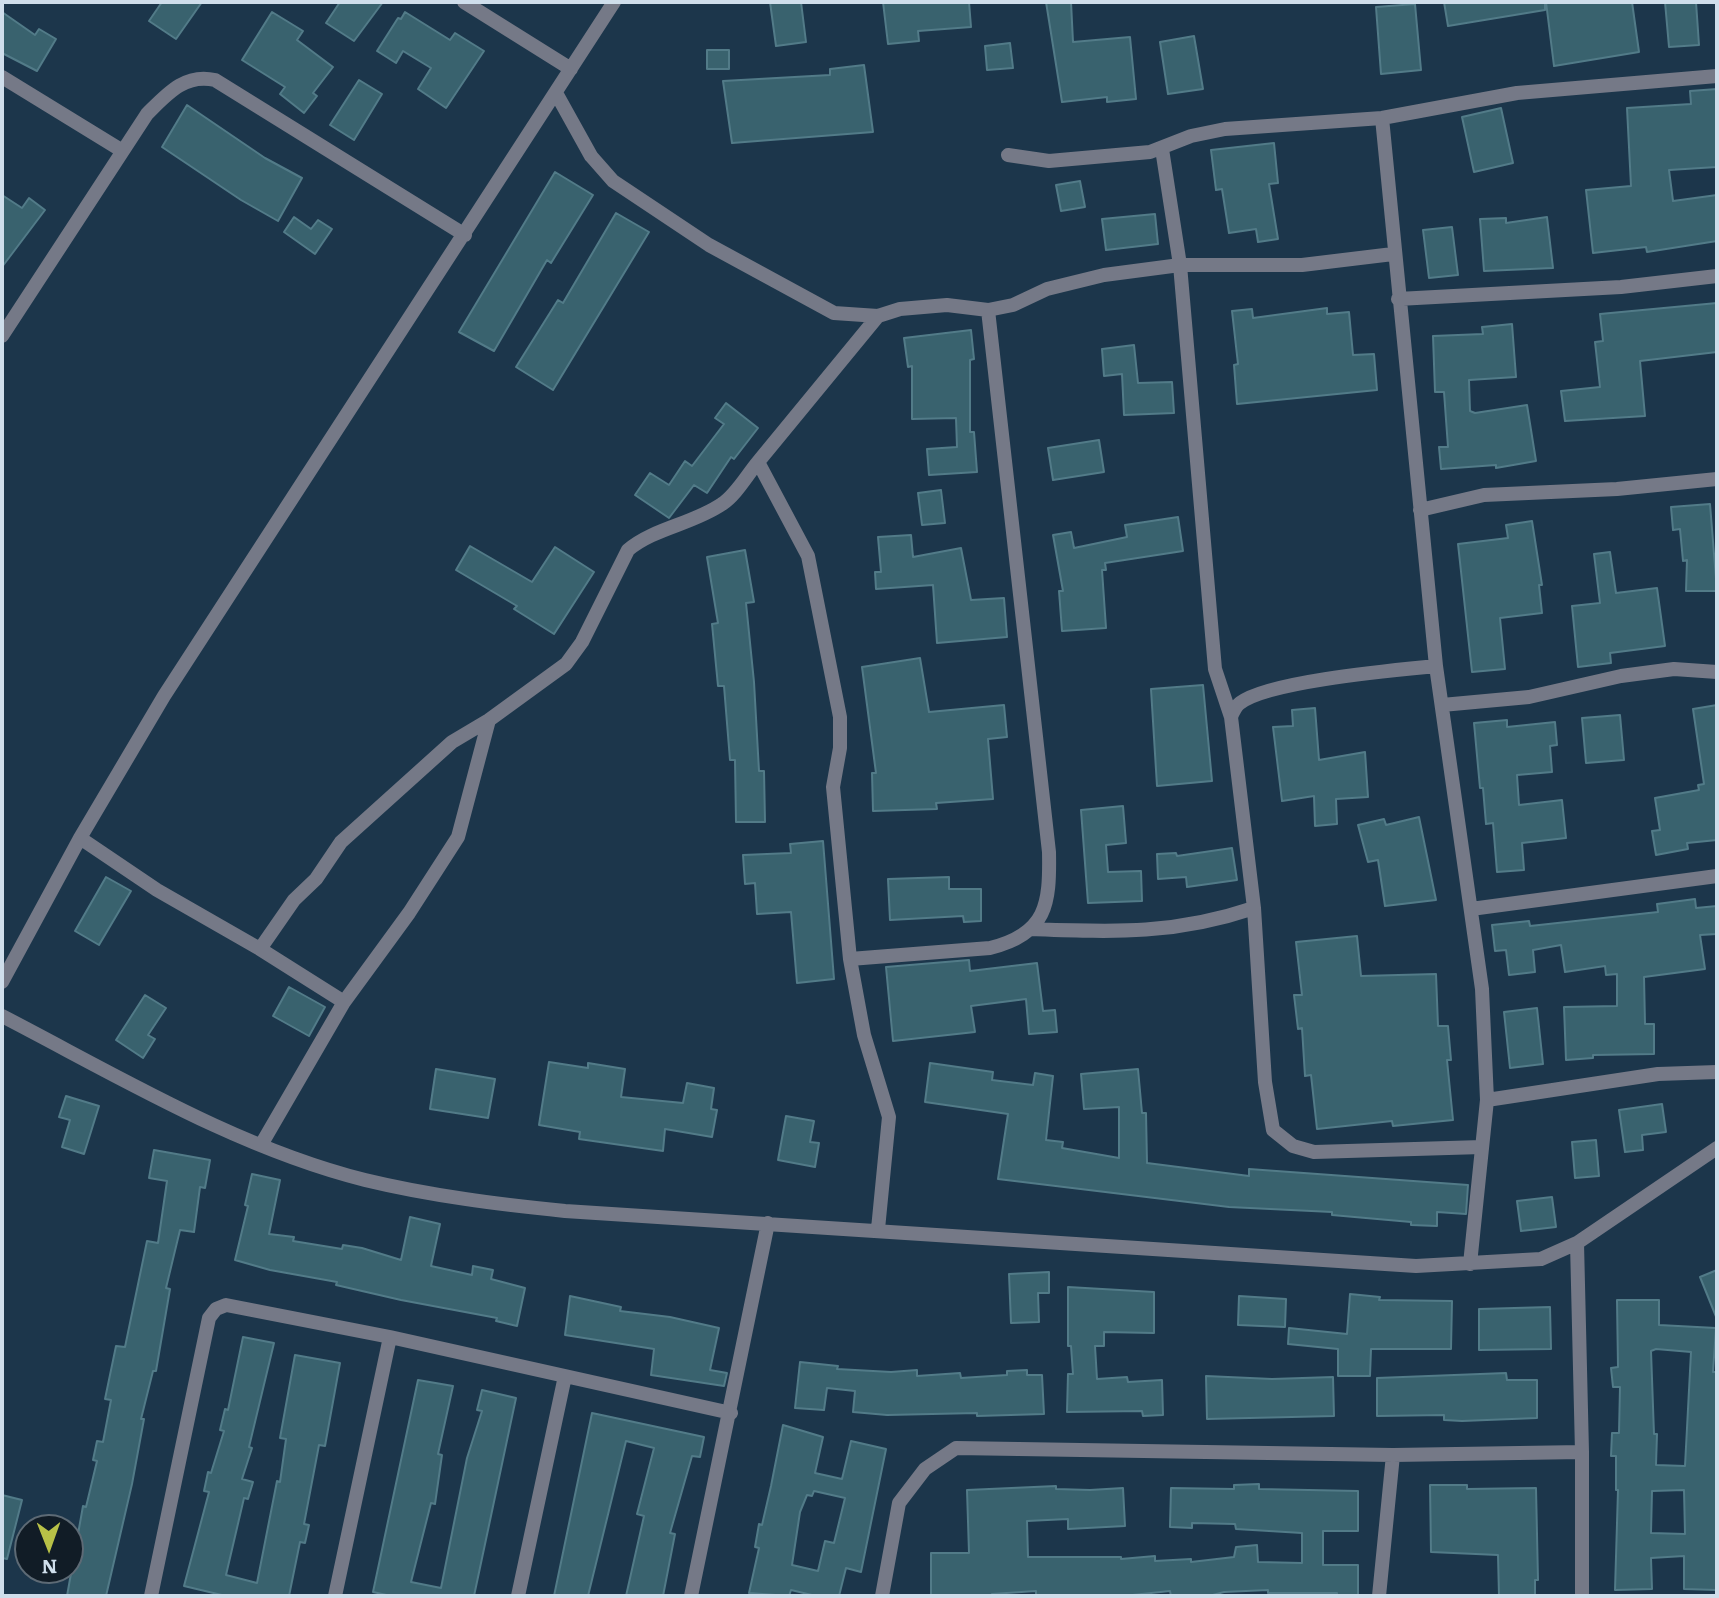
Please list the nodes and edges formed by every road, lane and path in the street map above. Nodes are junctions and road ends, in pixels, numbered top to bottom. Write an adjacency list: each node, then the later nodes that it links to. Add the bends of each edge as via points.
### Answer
1 (464, 2): 3 (street)
2 (614, 2): 3 (street)
3 (571, 69): 6 (street)
4 (1717, 76): 7 (street, via 1517,93)
5 (2, 77): 9 (street)
6 (556, 93): 11 (street); 17 (street, via 591,156 613,181 709,244 834,313)
7 (1382, 118): 8 (street, via 1225,129 1191,136); 12 (street)
8 (1162, 149): 10 (street, via 1049,161); 13 (street)
9 (121, 150): 11 (street, via 147,114 180,85 193,78 215,80); 18 (street)
10 (1008, 155)
11 (465, 235): 27 (street, via 164,696)
12 (1393, 254): 13 (street, via 1302,265); 15 (street)
13 (1180, 265): 16 (street, via 1073,281); 25 (street, via 1215,668)
14 (1717, 276): 15 (street, via 1622,287)
15 (1398, 299): 21 (street)
16 (988, 310): 17 (street, via 927,306); 31 (street, via 1049,852 1049,901)
17 (878, 316): 19 (street)
18 (2, 336)
19 (758, 462): 26 (street, via 725,502 628,550 582,642 566,664); 33 (street, via 808,556 840,717 841,748 833,787)
20 (1717, 479): 21 (street, via 1484,495)
21 (1420, 510): 22 (street)
22 (1436, 666): 24 (street); 25 (street, via 1282,688 1238,704)
23 (1717, 672): 24 (street, via 1661,671 1529,697)
24 (1442, 705): 30 (street)
25 (1231, 717): 29 (street)
26 (489, 720): 32 (street, via 452,742 341,842); 35 (street, via 458,837)
27 (80, 838): 32 (street, via 157,890); 34 (street)
28 (1717, 876): 30 (street)
29 (1254, 908): 31 (street, via 1205,923 1150,932); 40 (street, via 1265,1082 1273,1130 1293,1146 1314,1152)
30 (1471, 909): 38 (street, via 1482,989)
31 (1030, 929): 33 (street, via 1020,938 990,948)
32 (260, 949): 35 (street)
33 (850, 959): 43 (street, via 864,1035 889,1117)
34 (2, 982)
35 (344, 1002): 39 (street)
36 (2, 1016): 39 (street, via 161,1099)
37 (1717, 1072): 38 (street, via 1658,1074)
38 (1487, 1100): 40 (street)
39 (261, 1144): 42 (street, via 363,1179 447,1198 565,1211)
40 (1482, 1147): 45 (street)
41 (1717, 1148): 44 (street)
42 (768, 1223): 43 (street); 48 (street)
43 (878, 1229): 45 (street, via 1416,1266)
44 (1577, 1243): 45 (street, via 1541,1259); 49 (street)
45 (1470, 1264)
46 (390, 1337): 47 (street); 51 (street, via 226,1305 216,1309 209,1318); 52 (street)
47 (565, 1376): 48 (street); 53 (street)
48 (731, 1413): 54 (street)
49 (1582, 1452): 50 (street); 57 (street)
50 (1393, 1455): 55 (street, via 956,1448 925,1469 899,1503); 56 (street)
51 (151, 1596)
52 (335, 1596)
53 (518, 1596)
54 (691, 1596)
55 (882, 1596)
56 (1379, 1596)
57 (1582, 1596)

